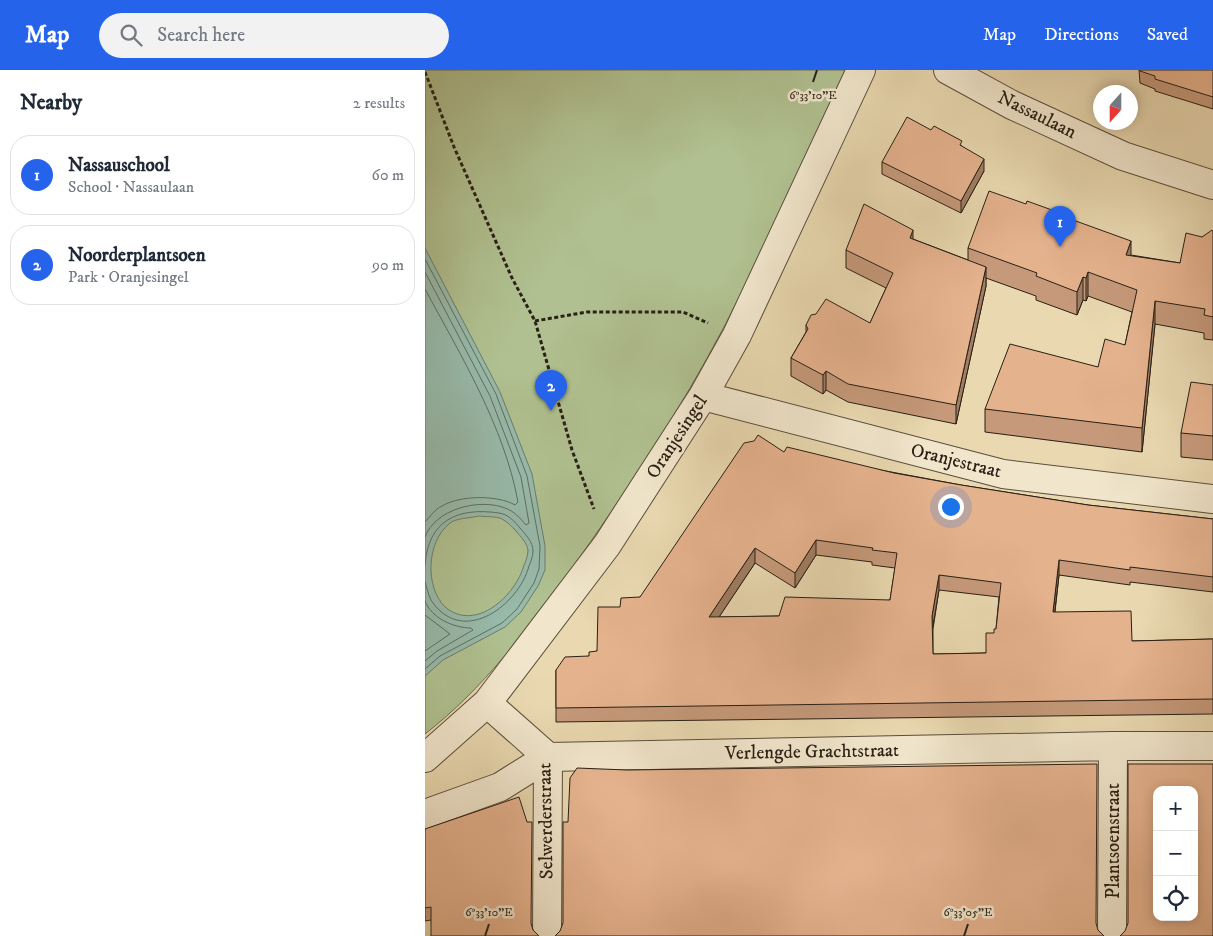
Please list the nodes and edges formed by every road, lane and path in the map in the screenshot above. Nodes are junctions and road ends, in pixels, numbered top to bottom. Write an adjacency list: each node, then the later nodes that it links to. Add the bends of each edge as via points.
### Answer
1 (861, 70): 6 (street, Oranjesingel)
2 (948, 70): 4 (street, Nassaulaan, via 1013,105 1123,156)
3 (425, 72): 5 (path, via 512,278)
4 (1213, 185)
5 (535, 320): 6 (path, via 587,312 683,312); 9 (path, via 572,450)
6 (737, 335): 7 (street, Oranjesingel)
7 (703, 396): 8 (street, Oranjestraat, via 1003,474); 9 (street, Oranjesingel)
8 (1213, 499)
9 (607, 545): 10 (street, Oranjesingel)
10 (487, 703): 13 (street, Selwerderstraat); 14 (street, Oranjesingel)
11 (1113, 746): 12 (street, Verlengde Grachtstraat); 13 (street, Verlengde Grachtstraat); 17 (street, Plantsoenstraat)
12 (1213, 746)
13 (548, 757): 15 (street, via 500,787); 16 (street, Selwerderstraat)
14 (425, 758)
15 (425, 814)
16 (547, 936)
17 (1112, 936)

